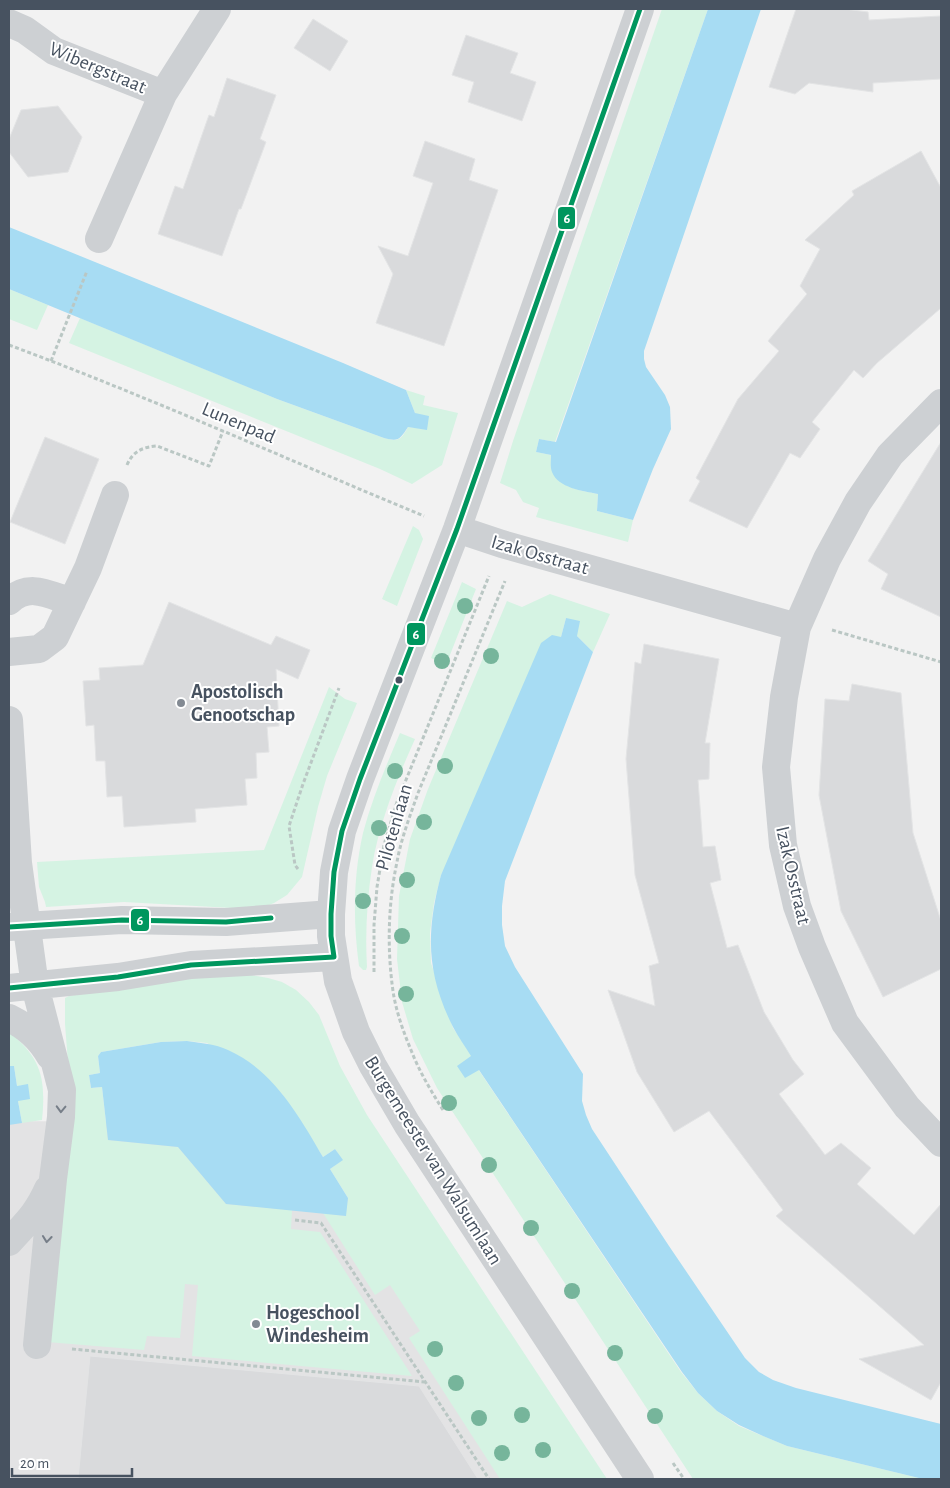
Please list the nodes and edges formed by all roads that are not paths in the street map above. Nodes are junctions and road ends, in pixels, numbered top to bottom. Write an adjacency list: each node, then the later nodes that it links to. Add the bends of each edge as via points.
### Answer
1 (217, 9): 4 (street, Wibergstraat)
2 (640, 9): 8 (street)
3 (9, 23): 4 (street, Wibergstraat, via 25,30 54,52)
4 (163, 94): 5 (street, Wibergstraat)
5 (99, 239)
6 (941, 403): 11 (street, Izak Osstraat, via 890,455 858,502 827,558)
7 (115, 495): 10 (street)
8 (457, 530): 11 (street, Izak Osstraat); 14 (street, via 342,831 334,872)
9 (9, 600): 10 (street, via 25,591 35,590)
10 (72, 602): 12 (street, via 55,637 48,643 38,648)
11 (797, 627): 20 (street, Izak Osstraat, via 776,767 783,845 797,906 845,1023 907,1107)
12 (9, 652)
13 (9, 720): 15 (street, via 18,863)
14 (331, 914): 15 (street, via 226,922 122,920); 16 (street)
15 (18, 926): 17 (street)
16 (334, 957): 17 (street, via 191,965); 24 (street, Burgemeester van Walsumlaan, via 338,980 356,1032 402,1116)
17 (22, 987): 19 (street)
18 (9, 1018): 19 (street, via 33,1034)
19 (54, 1064): 21 (street, one-way to 21, via 62,1090)
20 (941, 1143)
21 (53, 1179): 22 (street, via 40,1206); 23 (street, one-way to 23)
22 (9, 1242)
23 (37, 1346)
24 (640, 1479)

